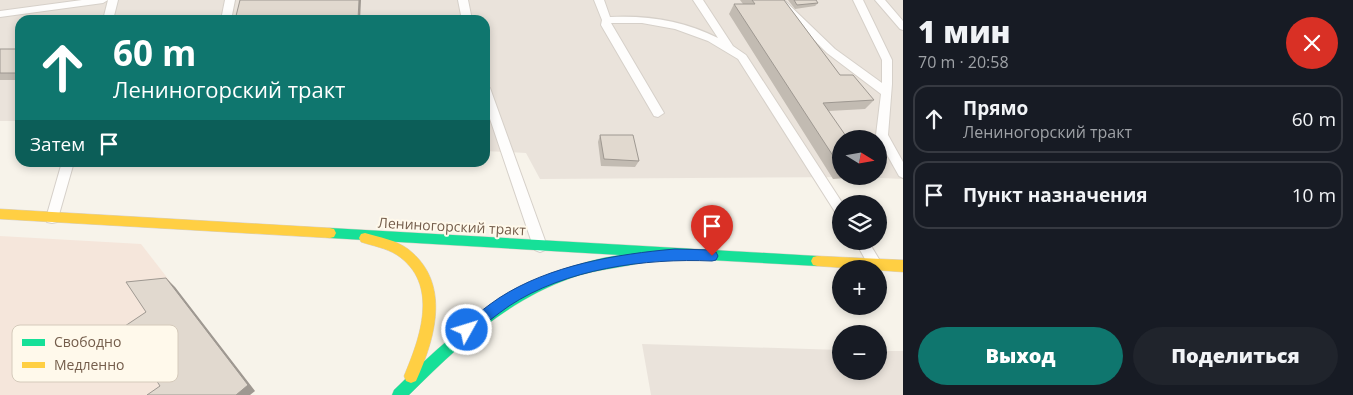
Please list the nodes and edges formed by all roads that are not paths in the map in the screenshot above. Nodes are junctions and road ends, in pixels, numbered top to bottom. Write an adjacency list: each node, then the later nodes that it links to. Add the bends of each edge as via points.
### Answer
1 (103, 0): 10 (lane)
2 (114, 0): 11 (lane)
3 (230, 0): 12 (lane)
4 (463, 0): 13 (lane)
5 (599, 0): 14 (lane)
6 (698, 0): 16 (lane)
7 (779, 0): 17 (lane, via 831,51)
8 (858, 0): 17 (lane, via 887,60)
9 (880, 0): 15 (lane)
10 (0, 14)
11 (110, 15)
12 (227, 15)
13 (466, 15)
14 (607, 20): 16 (lane, via 651,21 694,30); 19 (lane, via 606,25)
15 (903, 27)
16 (728, 46): 22 (lane, via 742,57)
17 (886, 92): 21 (lane, via 882,135)
18 (490, 102): 26 (lane)
19 (658, 113)
20 (67, 167): 24 (lane)
21 (903, 174)
22 (832, 197)
23 (0, 214): 24 (main road, Лениногорский тракт)
24 (52, 218): 25 (main road, Лениногорский тракт)
25 (354, 236): 26 (main road, Лениногорский тракт); 31 (main road, via 399,249 421,270 427,286 427,339 409,381)
26 (540, 246): 27 (main road, Лениногорский тракт)
27 (675, 254): 28 (main road, Лениногорский тракт); 31 (main road, via 639,257 573,271 523,291 467,330)
28 (832, 262)
29 (887, 265): 30 (main road, Лениногорский тракт)
30 (903, 266)
31 (398, 395)

